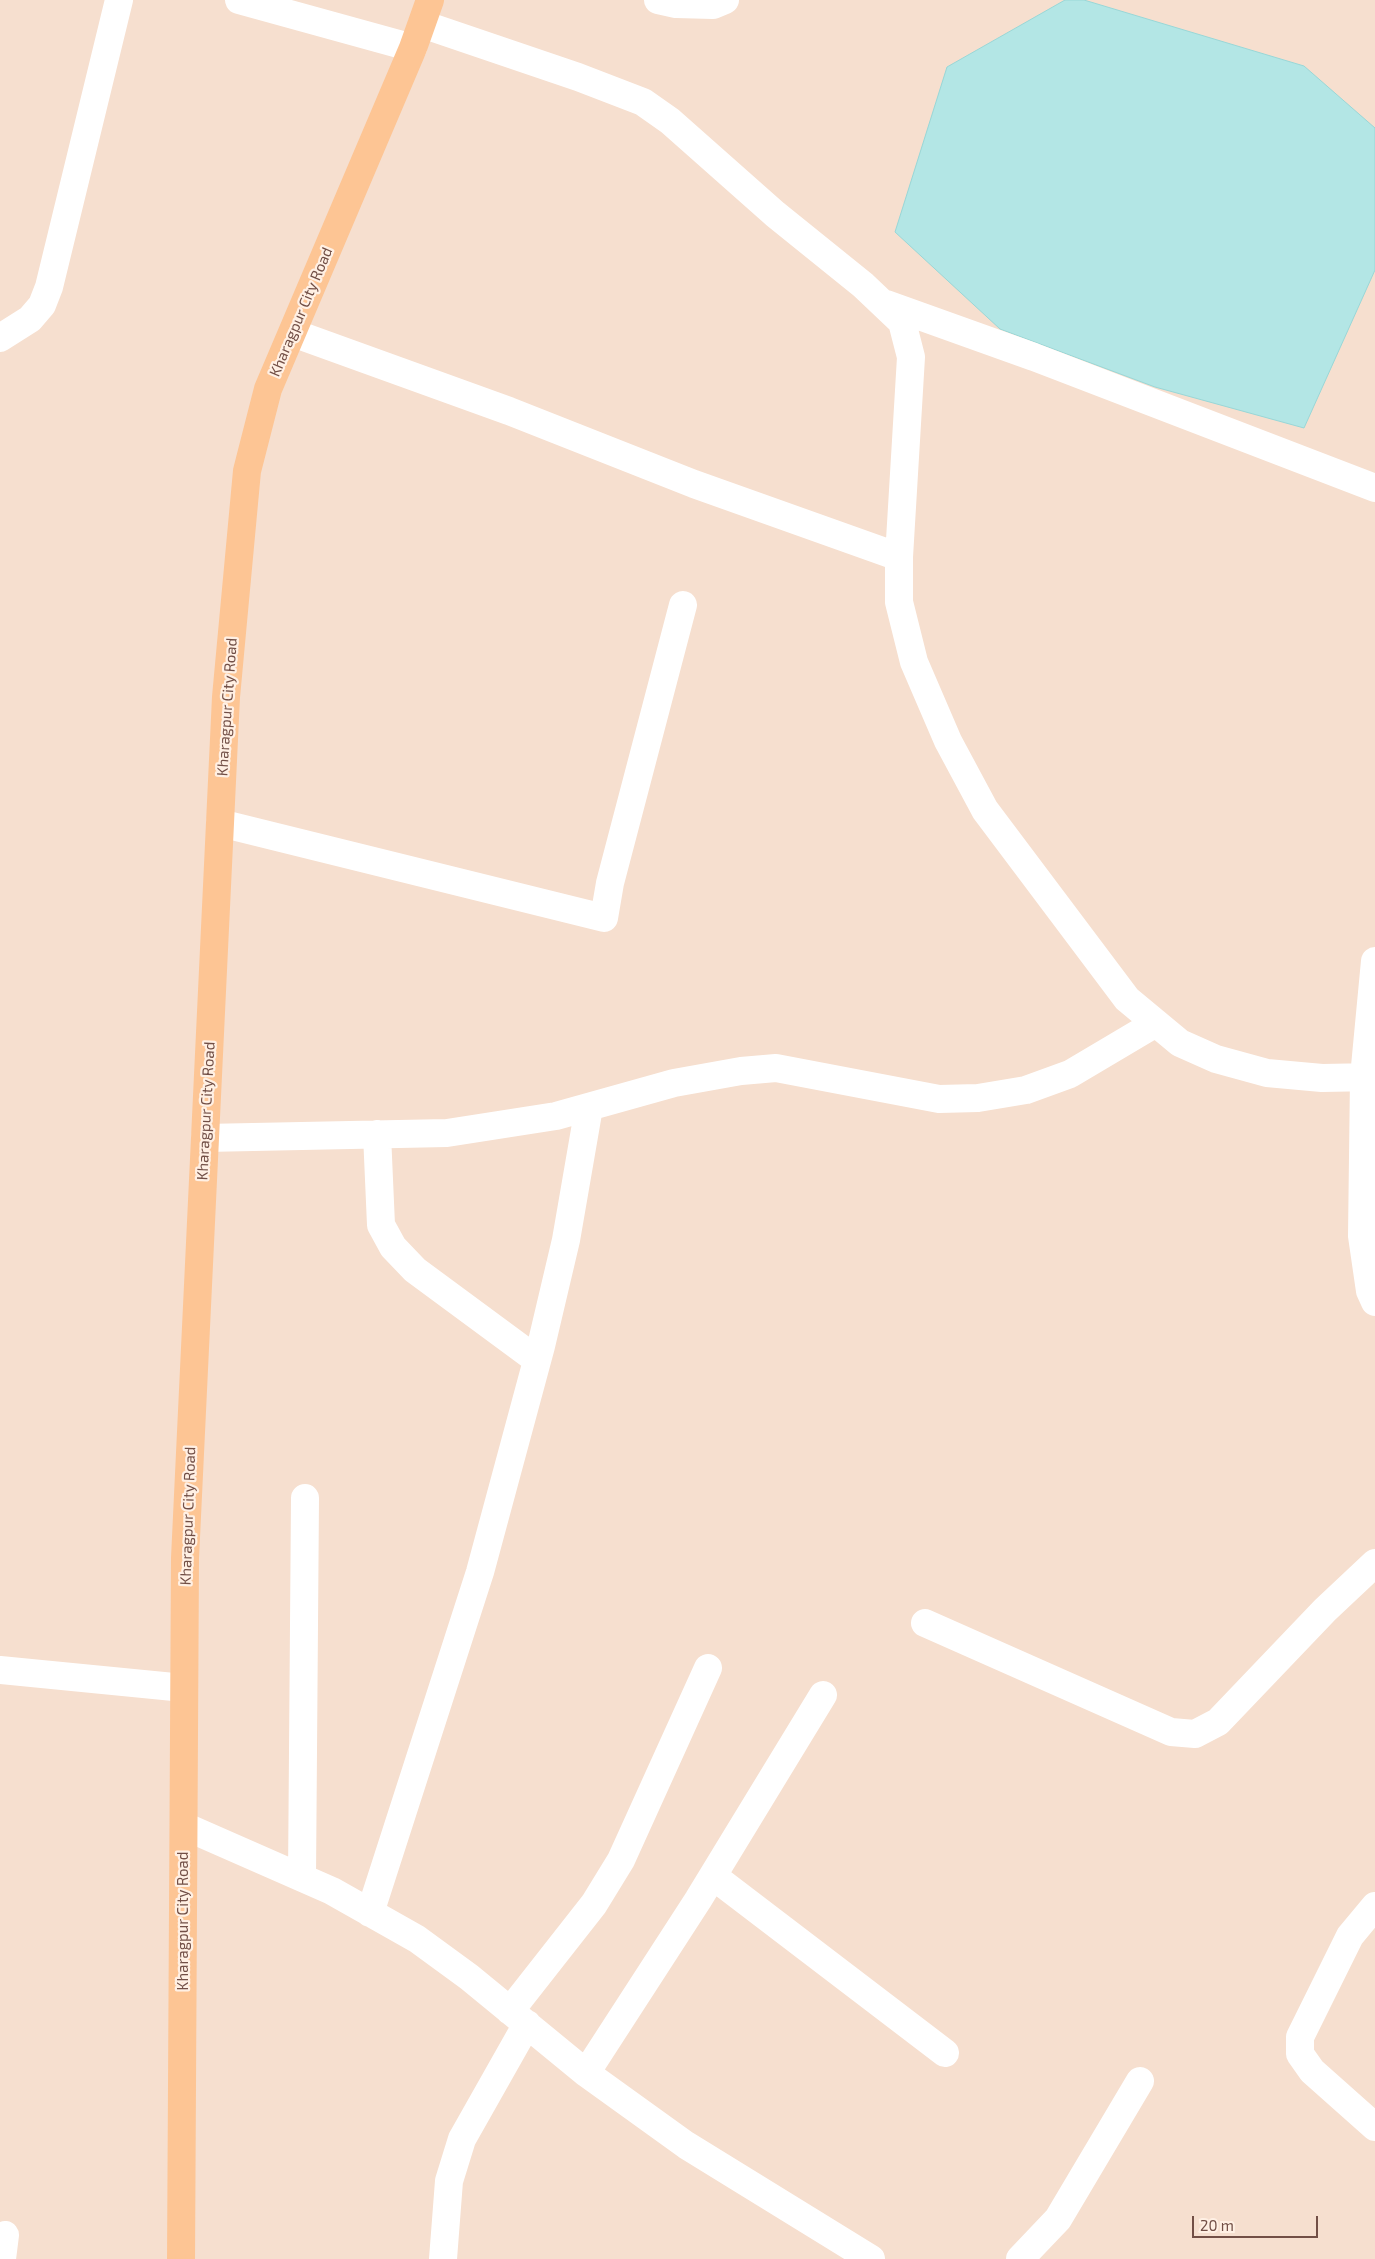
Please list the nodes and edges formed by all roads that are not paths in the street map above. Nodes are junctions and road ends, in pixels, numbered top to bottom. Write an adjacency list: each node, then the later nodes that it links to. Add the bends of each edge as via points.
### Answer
1 (119, 0): 8 (street, via 49,286 42,305 30,319)
2 (238, 0): 5 (street)
3 (658, 0): 4 (street, via 713,5)
4 (725, 0)
5 (422, 24): 6 (street, via 643,102 670,121 774,214); 7 (main road, Kharagpur City Road)
6 (882, 303): 9 (street, via 1034,357); 10 (street, via 902,322 910,357)
7 (293, 333): 10 (street, via 509,411 694,484); 12 (main road, Kharagpur City Road, via 268,389 247,471 226,697)
8 (0, 338)
9 (1375, 488)
10 (899, 557): 14 (street, via 899,602 914,662 948,741 985,810 1127,999)
11 (683, 605): 12 (street, via 610,883 604,918)
12 (220, 823): 18 (main road, Kharagpur City Road)
13 (1375, 961): 15 (street)
14 (1156, 1023): 15 (street, via 1180,1043 1216,1059 1267,1073 1322,1078); 16 (street, via 1070,1074 1026,1090 978,1098 939,1099 776,1068 674,1082)
15 (1370, 1077): 19 (street, via 1362,1236 1370,1291)
16 (589, 1107): 17 (street, via 556,1116 447,1133); 20 (street, via 566,1240)
17 (377, 1134): 18 (street); 20 (street, via 381,1225 393,1247 415,1270)
18 (205, 1138): 26 (main road, Kharagpur City Road, via 185,1558)
19 (1375, 1302)
20 (537, 1360): 32 (street, via 480,1572)
21 (305, 1498): 30 (street)
22 (1375, 1563): 23 (street, via 1325,1610 1218,1722 1195,1734 1171,1732)
23 (925, 1623)
24 (708, 1668): 33 (street, via 621,1860)
25 (0, 1670): 26 (street)
26 (184, 1688): 28 (main road, Kharagpur City Road)
27 (822, 1694): 29 (street)
28 (184, 1826): 30 (street); 38 (main road, Kharagpur City Road)
29 (713, 1876): 34 (street); 35 (street)
30 (302, 1877): 32 (street)
31 (1375, 1906): 37 (street, via 1350,1936 1300,2037 1300,2054 1312,2071)
32 (370, 1913): 33 (street, via 417,1939)
33 (519, 2018): 35 (street); 39 (street, via 462,2139 449,2181)
34 (945, 2054)
35 (586, 2073): 40 (street, via 686,2145)
36 (1140, 2081): 41 (street, via 1058,2219)
37 (1375, 2127)
38 (181, 2259)
39 (443, 2259)
40 (871, 2259)
41 (1020, 2259)

